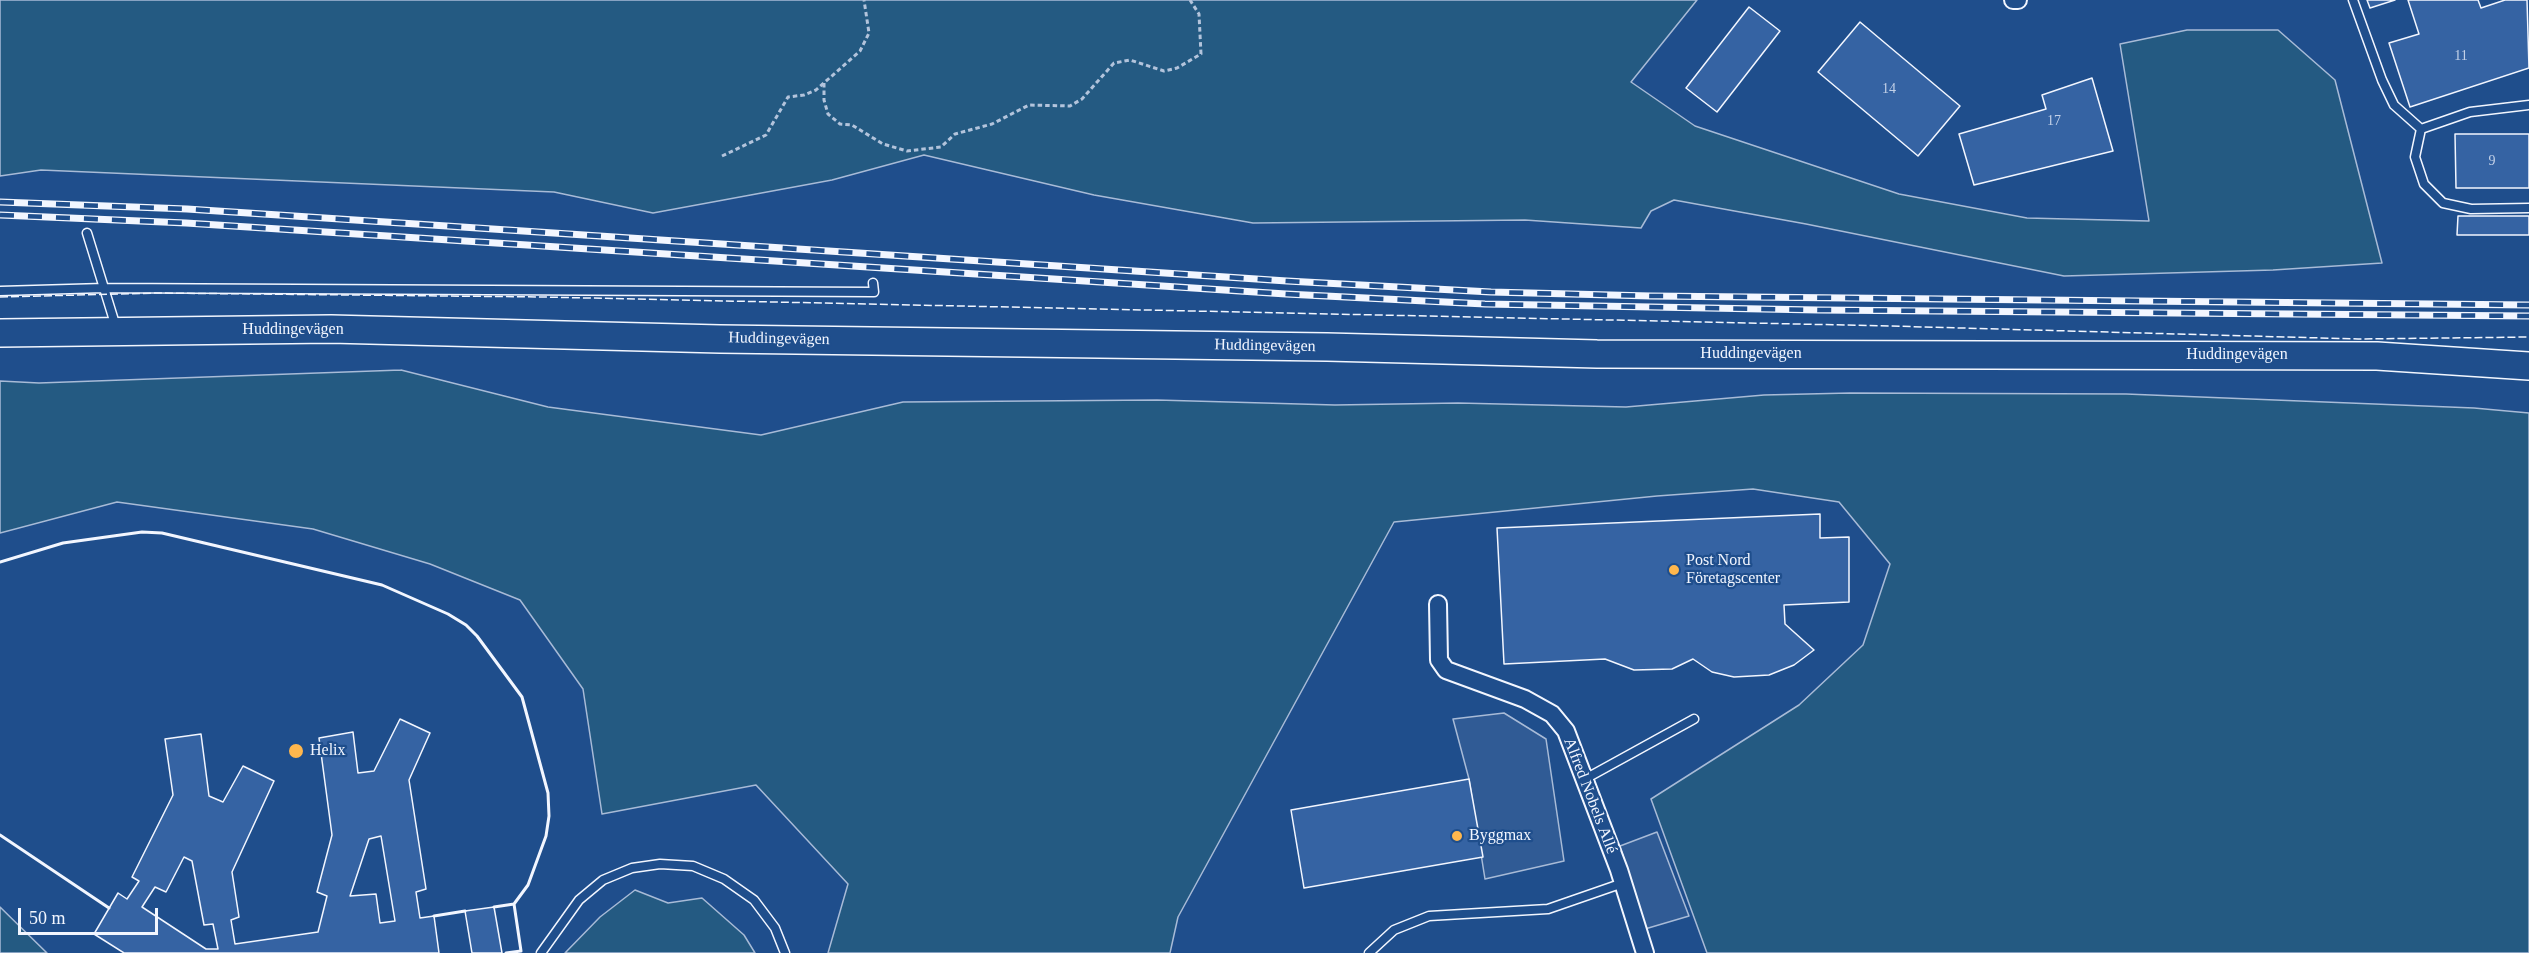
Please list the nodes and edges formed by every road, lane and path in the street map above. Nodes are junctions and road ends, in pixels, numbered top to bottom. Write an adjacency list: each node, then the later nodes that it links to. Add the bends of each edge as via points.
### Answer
1 (864, 0): 6 (path, via 869,33 860,51)
2 (1190, 0): 6 (path, via 1199,14 1201,54 1164,71 1130,60 1114,63 1082,99 1070,106 1029,105 992,124 955,134 941,147 907,151 883,144 852,125 840,124 828,114)
3 (2013, 0): 4 (street)
4 (2018, 0)
5 (2353, 0): 8 (lane, via 2394,105)
6 (824, 83): 9 (path, via 804,95 788,97 766,135)
7 (2529, 105): 8 (lane, via 2470,112)
8 (2421, 129): 10 (lane, via 2415,157 2424,184 2443,204 2471,209)
9 (722, 156)
10 (2529, 208)
11 (87, 233): 13 (lane)
12 (873, 283): 13 (lane, via 874,292)
13 (104, 288): 14 (lane); 15 (lane)
14 (0, 291)
15 (118, 332): 16 (main road, Huddingevägen); 17 (main road, Huddingevägen, via 331,329 1597,354 2377,356)
16 (0, 333)
17 (2529, 366)
18 (1438, 604): 20 (street, Alfred Nobels Allé, via 1439,660 1446,670 1525,699 1552,714 1566,731)
19 (1694, 719): 20 (lane)
20 (1585, 778): 21 (street, Alfred Nobels Allé)
21 (1623, 883): 24 (lane, via 1548,909 1430,916 1394,930); 25 (street, Alfred Nobels Allé)
22 (541, 953): 23 (lane, via 579,900 603,880 632,868 660,864 693,866 747,894 775,928)
23 (785, 953)
24 (1369, 953)
25 (1645, 953)

